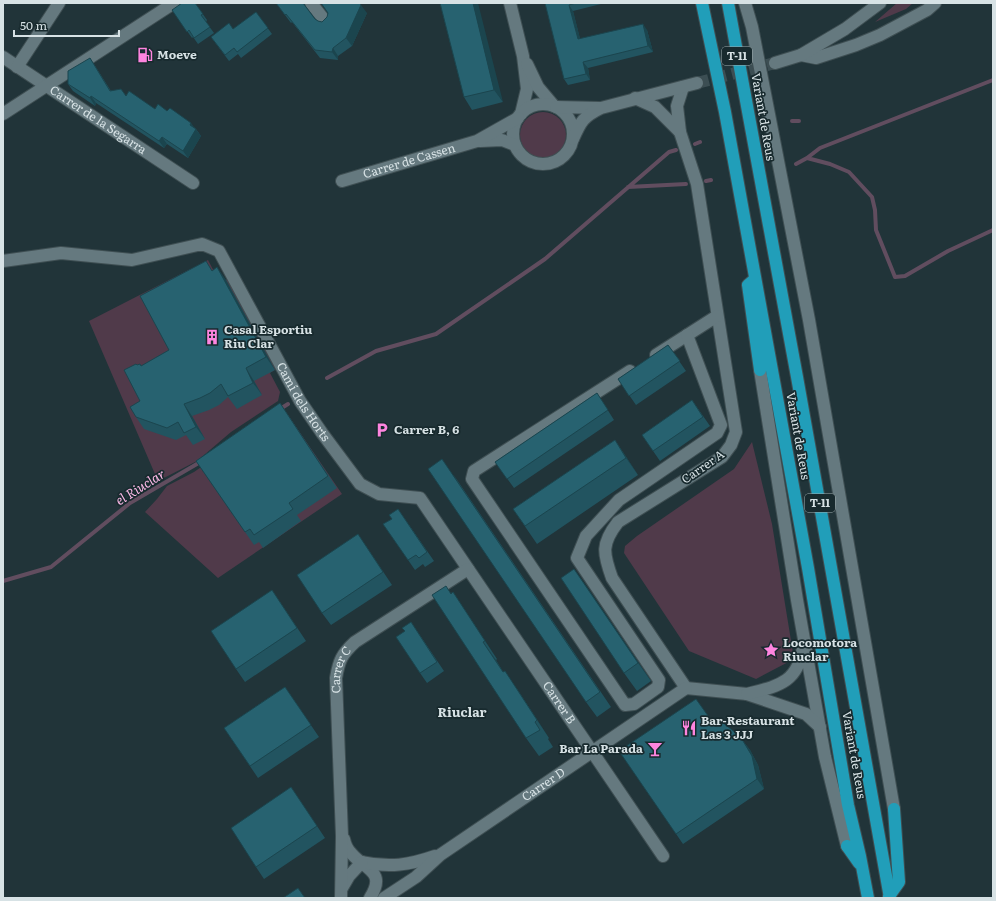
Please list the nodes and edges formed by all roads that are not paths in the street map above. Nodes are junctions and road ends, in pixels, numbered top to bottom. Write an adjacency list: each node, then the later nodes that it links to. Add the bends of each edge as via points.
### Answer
1 (59, 3): 15 (street)
2 (174, 3): 17 (street)
3 (311, 3): 10 (street)
4 (510, 3): 12 (street)
5 (702, 3): 31 (highway, Variant de Reus / T-11, via 725,112)
6 (728, 3): 49 (highway, Variant de Reus / T-11)
7 (745, 3): 41 (street, via 752,27 808,320)
8 (880, 3): 11 (street, via 845,30)
9 (935, 3): 11 (street, via 886,32 856,45 816,58)
10 (326, 22)
11 (801, 55): 14 (street)
12 (523, 56): 20 (street, via 538,87); 23 (street, via 526,89)
13 (3, 57): 15 (street, Carrer de la Segarra)
14 (775, 63)
15 (17, 66): 17 (street, Carrer de la Segarra)
16 (697, 83): 18 (street)
17 (46, 86): 22 (street); 29 (street, Carrer de la Segarra)
18 (683, 86): 19 (street); 24 (street, Carrer A, via 678,106)
19 (635, 98): 21 (street); 24 (street, Carrer A, via 655,107)
20 (555, 107): 21 (street); 23 (street, via 542,104 530,107); 25 (street, via 570,121)
21 (601, 108): 25 (street, via 580,124)
22 (3, 114)
23 (519, 116): 26 (street, Carrer de Cassen); 27 (street, via 514,126)
24 (680, 132): 32 (street, Carrer A, via 697,184)
25 (572, 140): 27 (street, via 563,157 545,164 527,159)
26 (477, 141): 27 (street, Carrer de Cassen, via 502,140); 28 (street, Carrer de Cassen)
27 (515, 145)
28 (342, 181)
29 (193, 183)
30 (3, 261): 35 (street, Camí dels Horts, via 61,252 132,260 202,244 219,252 300,401 360,484 379,494 420,498)
31 (755, 279): 34 (highway, via 748,285); 47 (highway, Variant de Reus / T-11)
32 (717, 316): 33 (street); 37 (street, Carrer A, via 736,432 731,445 722,457 618,522 605,545 606,562 612,578)
33 (687, 335): 33 (street, via 474,471 472,478 626,705 634,704 658,687 659,680 578,558 586,536 619,500 717,433 721,426)
34 (760, 370): 36 (street)
35 (468, 569): 40 (street, Carrer B); 42 (street, Carrer C, via 355,642 344,652 338,663 336,678)
36 (804, 641): 38 (street, via 802,656 793,675 780,685); 39 (street)
37 (686, 688): 38 (street); 40 (street, Carrer D)
38 (747, 694): 39 (street, via 806,714)
39 (820, 727): 43 (street)
40 (592, 752): 44 (street, Carrer D); 45 (street, Carrer B)
41 (894, 809): 49 (highway, via 899,882)
42 (342, 836): 46 (street, Carrer C, via 350,852); 48 (street, Carrer C)
43 (847, 846): 47 (highway)
44 (440, 855): 46 (street, Carrer D, via 388,866); 51 (street, Carrer D, via 416,877)
45 (663, 856)
46 (362, 862): 48 (street, via 349,876); 50 (street, Carrer C, via 376,875 374,892)
47 (861, 866): 52 (highway, Variant de Reus / T-11)
48 (341, 894)
49 (890, 897)
50 (370, 898)
51 (384, 898)
52 (868, 898)

